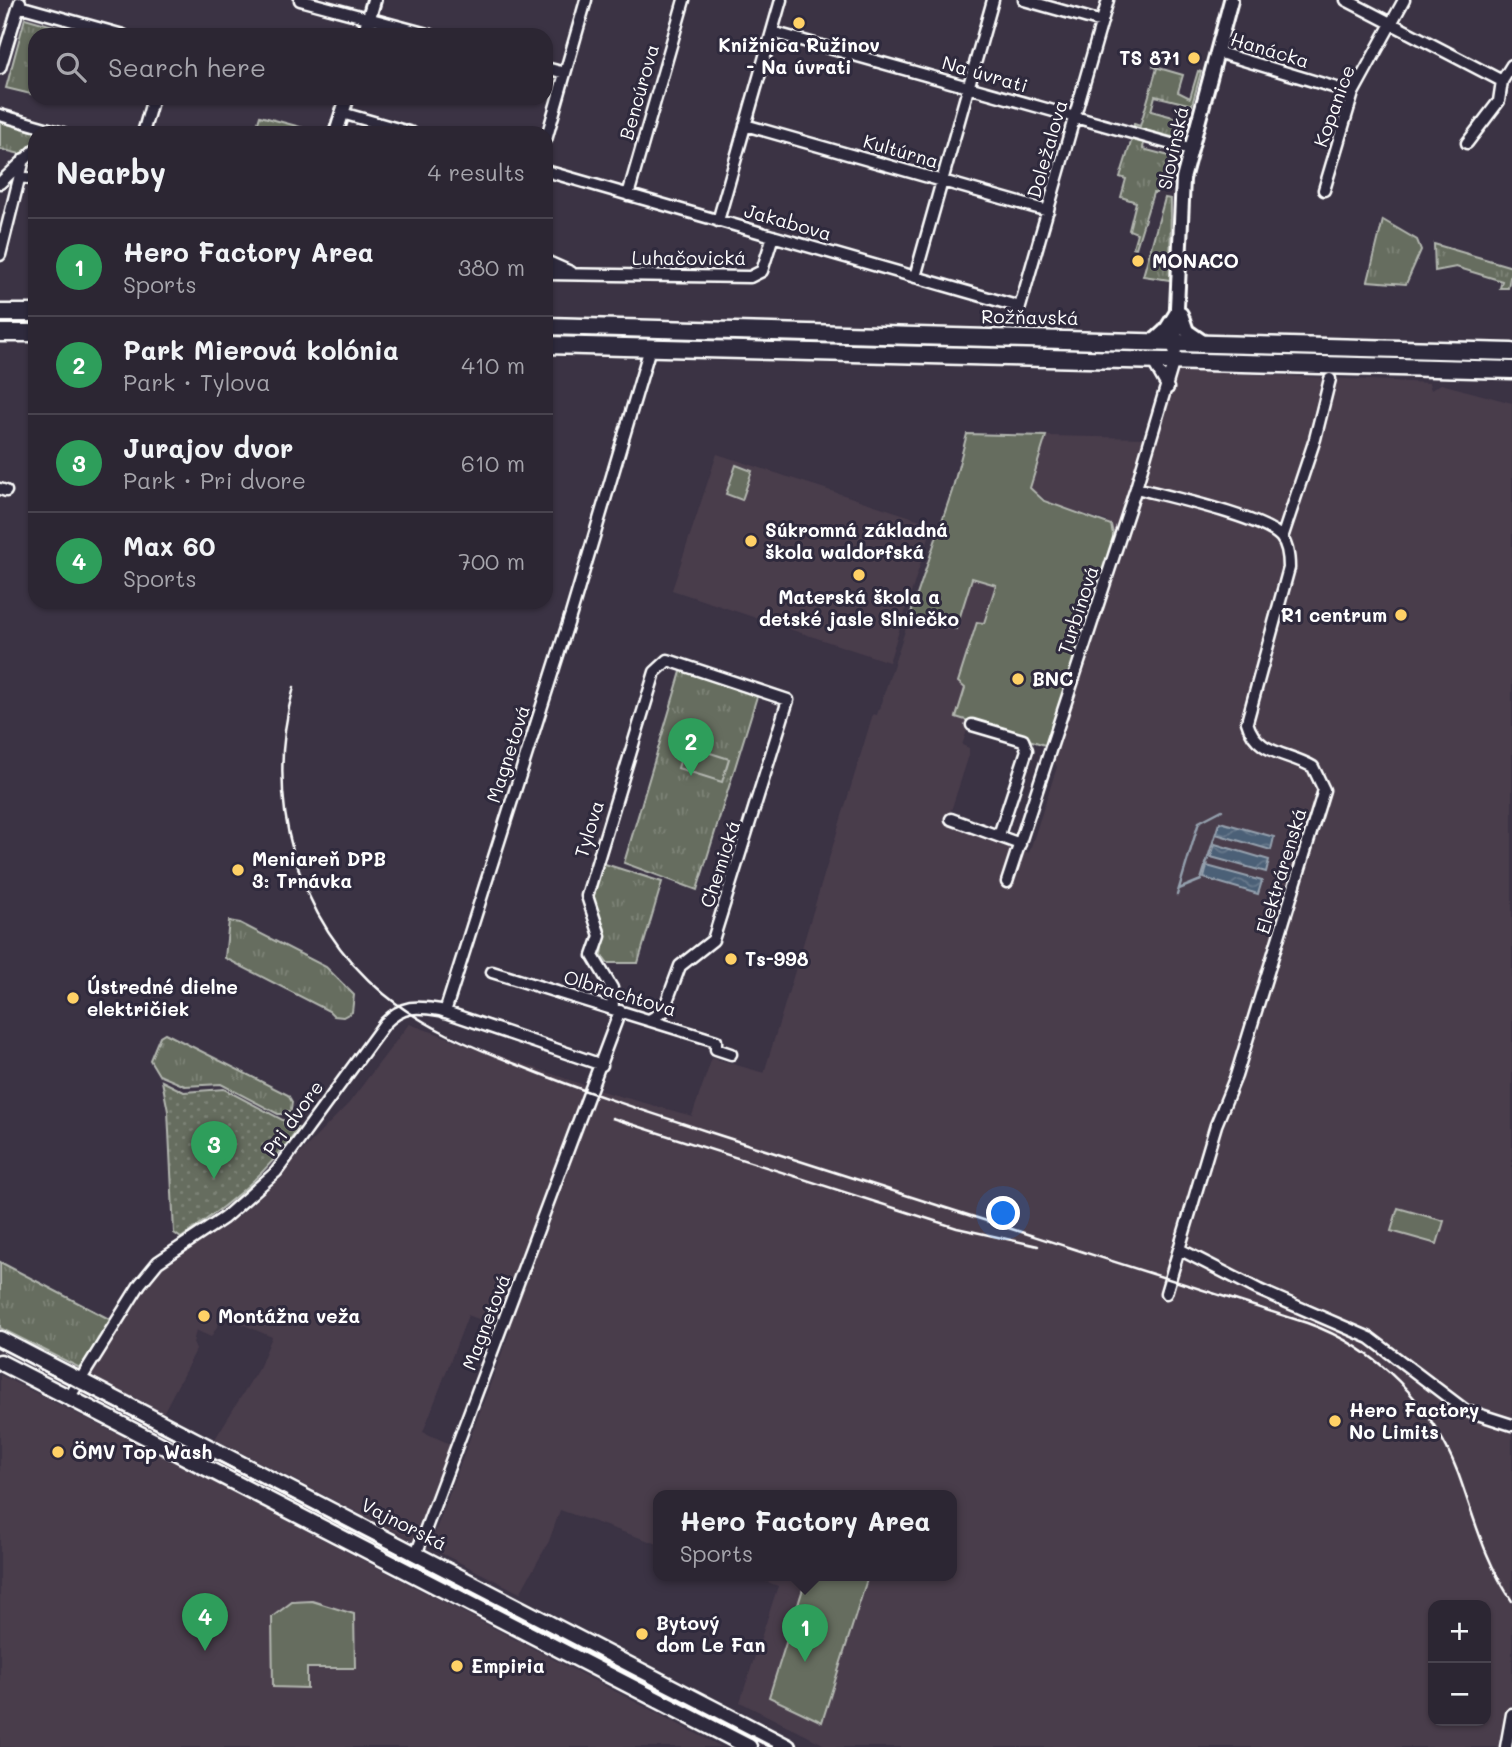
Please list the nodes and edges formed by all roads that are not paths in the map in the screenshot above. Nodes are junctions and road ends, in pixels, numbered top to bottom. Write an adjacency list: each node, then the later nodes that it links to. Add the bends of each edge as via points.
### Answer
1 (300, 0): 13 (street)
2 (374, 0): 13 (street)
3 (586, 0): 24 (street)
4 (684, 0): 49 (street, Bencúrova)
5 (781, 0): 19 (street)
6 (993, 0): 26 (street)
7 (1024, 0): 14 (street)
8 (1108, 0): 14 (street, Doležalova)
9 (1231, 0): 20 (street, Slovinská)
10 (1346, 0): 15 (street)
11 (1404, 0): 15 (street, Kopanice)
12 (19, 3): 16 (street); 22 (street)
13 (369, 19): 17 (street); 18 (street)
14 (1102, 22): 32 (street, Doležalova)
15 (1390, 23): 25 (street); 27 (street, Kopanice)
16 (100, 28)
17 (366, 28)
18 (404, 28)
19 (772, 32): 26 (street, Na úvrati); 33 (street)
20 (1217, 52): 27 (street, Hanácka); 40 (street, Slovinská)
21 (1512, 65): 25 (street)
22 (0, 68)
23 (553, 70): 24 (street)
24 (565, 73): 38 (street)
25 (1502, 81): 39 (street, via 1499,101)
26 (969, 87): 32 (street, Na úvrati); 46 (street)
27 (1353, 93): 48 (street, Kopanice)
28 (151, 105): 35 (street)
29 (344, 105): 30 (street)
30 (342, 113): 36 (street); 37 (street)
31 (0, 116): 34 (street)
32 (1075, 117): 40 (street, Na úvrati); 50 (street, Doležalova)
33 (745, 125): 46 (street, Kultúrna); 51 (street)
34 (36, 126)
35 (145, 126)
36 (339, 126)
37 (388, 126)
38 (550, 126)
39 (1466, 143)
40 (1189, 149): 59 (street, Slovinská, via 1180,214)
41 (28, 156): 42 (street)
42 (24, 159): 44 (street); 47 (street)
43 (553, 173): 49 (street, Jakabova)
44 (22, 177): 45 (street); 53 (street)
45 (28, 178)
46 (942, 181): 50 (street, Kultúrna); 57 (street)
47 (0, 183)
48 (1324, 190)
49 (628, 195): 51 (street, Jakabova)
50 (1048, 211): 58 (street, Doležalova)
51 (718, 221): 52 (street, Jakabova)
52 (773, 236): 56 (street, Luhačovická, via 762,271 750,277); 57 (street, Jakabova)
53 (0, 255)
54 (553, 264): 56 (street, Luhačovická)
55 (553, 274): 56 (street, Luhačovická)
56 (577, 274)
57 (915, 277): 58 (street, Jakabova)
58 (1020, 307)
59 (1179, 309): 66 (street); 67 (street, Slovinská); 68 (street, via 1186,331)
60 (0, 313): 61 (main road)
61 (28, 313)
62 (553, 326): 63 (main road, Rožňavská)
63 (652, 328): 66 (main road, Rožňavská); 70 (main road)
64 (0, 333): 65 (main road)
65 (28, 333)
66 (1154, 341): 67 (main road, Rožňavská)
67 (1177, 341): 68 (main road, Rožňavská); 73 (street, Slovinská)
68 (1203, 342): 71 (main road, Rožňavská)
69 (553, 345): 70 (main road, Rožňavská)
70 (650, 348): 72 (main road, Rožňavská); 87 (street, Magnetová)
71 (1512, 352)
72 (1152, 360): 73 (main road, Rožňavská); 76 (street)
73 (1174, 360): 74 (main road, Rožňavská); 76 (street, Turbínová)
74 (1512, 370)
75 (1330, 379): 78 (street, Elektrárenská)
76 (1168, 389): 77 (street, Turbínová)
77 (1136, 488): 78 (street, via 1261,524); 83 (street, Turbínová)
78 (1282, 538): 91 (street, Elektrárenská, via 1289,568 1247,722 1262,746 1313,766 1324,790 1236,1076 1216,1125)
79 (668, 660): 86 (street, Tylova, via 655,672 587,896 600,936 593,956 612,988); 88 (street, Chemická, via 786,697 788,709 713,940 680,966 663,1012)
80 (972, 725): 82 (street, via 1023,740 1027,750)
81 (951, 819): 82 (street)
82 (999, 835): 83 (street)
83 (1020, 844): 84 (street, Turbínová)
84 (1007, 882)
85 (492, 972): 86 (street, Olbrachtova)
86 (616, 1010): 88 (street, Olbrachtova); 90 (street, Magnetová)
87 (445, 1012): 90 (street); 95 (street, Pri dvore, via 413,1006 393,1015 276,1171 224,1218 158,1262)
88 (649, 1020): 89 (street, Olbrachtova, via 716,1041 716,1049)
89 (730, 1054)
90 (602, 1065): 98 (street, Magnetová)
91 (1181, 1250): 92 (street, Elektrárenská); 97 (street, via 1370,1338 1465,1410)
92 (1166, 1293)
93 (0, 1339): 95 (main road, Vajnorská)
94 (0, 1362): 96 (main road)
95 (79, 1380): 96 (street, Pri dvore); 98 (main road, Vajnorská)
96 (69, 1398): 100 (main road)
97 (1512, 1424)
98 (417, 1552): 101 (main road, Vajnorská)
99 (1512, 1714): 102 (street)
100 (749, 1747)
101 (788, 1747)
102 (1506, 1747)

